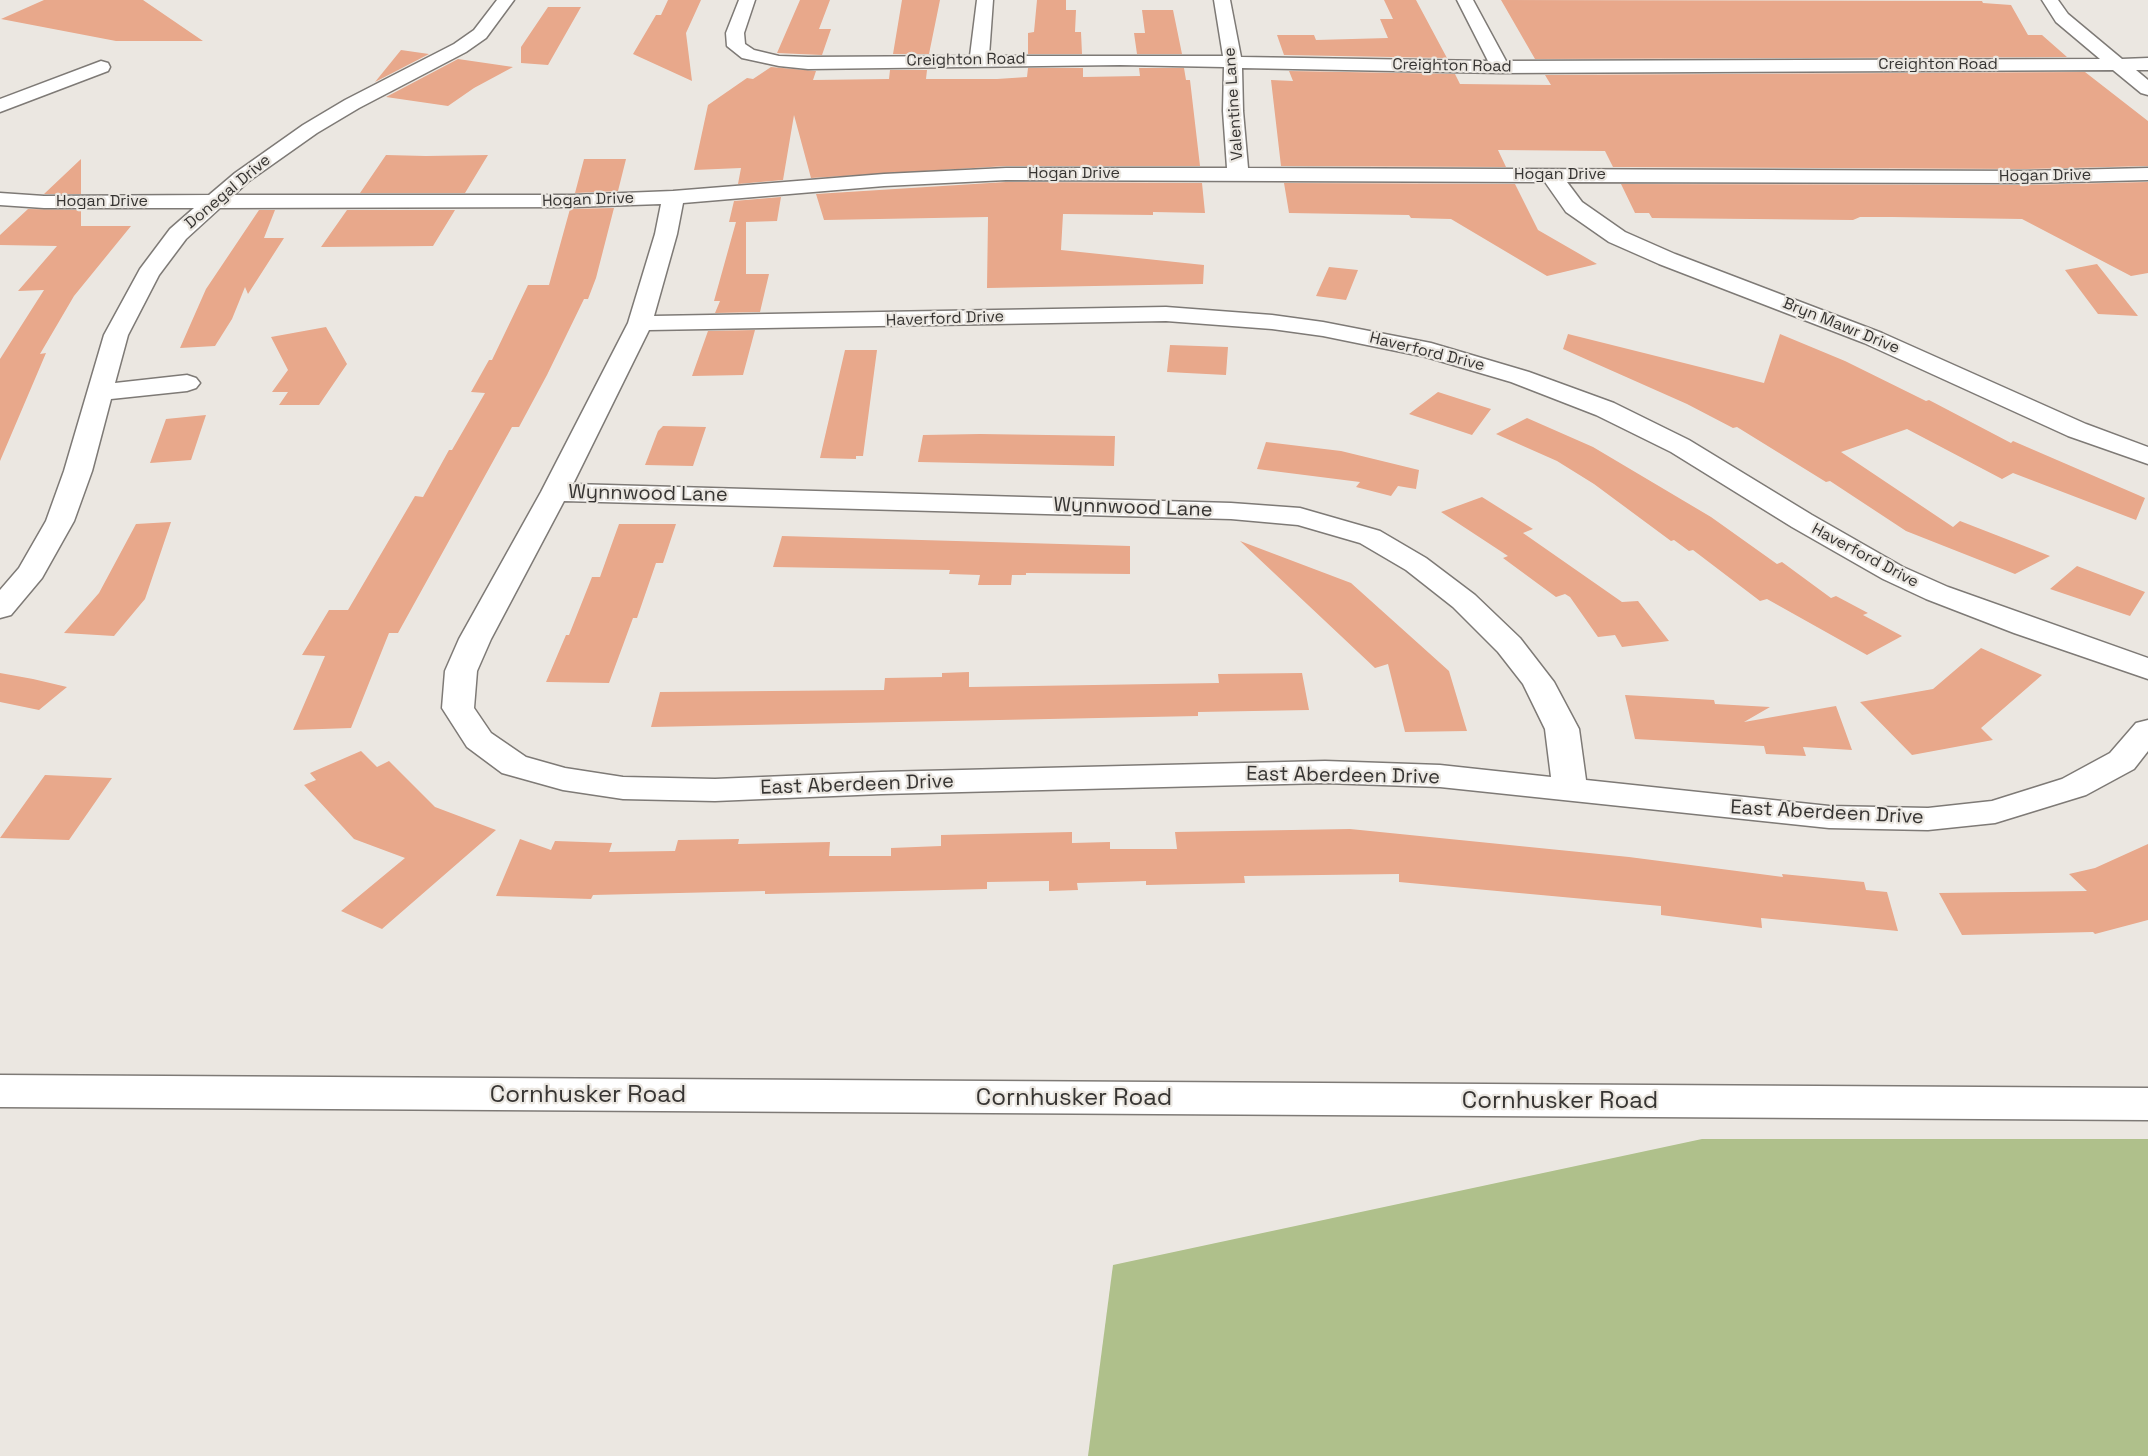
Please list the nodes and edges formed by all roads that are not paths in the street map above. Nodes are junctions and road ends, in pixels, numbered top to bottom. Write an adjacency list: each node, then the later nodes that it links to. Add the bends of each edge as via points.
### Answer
1 (506, 0): 20 (street, Donegal Drive, via 480,34 460,48 310,129)
2 (747, 0): 7 (street, Creighton Road, via 735,33 736,45 748,54 808,63)
3 (985, 0): 7 (street)
4 (1222, 0): 8 (street, Valentine Lane)
5 (1465, 0): 12 (street)
6 (2050, 0): 9 (street, via 2061,18)
7 (979, 60): 8 (street, Creighton Road)
8 (1233, 61): 12 (street, Creighton Road); 15 (street, Valentine Lane)
9 (2117, 64): 10 (street, Creighton Road); 12 (street, Creighton Road); 13 (street)
10 (2148, 64)
11 (101, 67): 14 (street)
12 (1500, 67)
13 (2148, 89)
14 (0, 106)
15 (1238, 173): 17 (street, Hogan Drive); 18 (street, Hogan Drive, via 995,175)
16 (2148, 174): 17 (street, Hogan Drive)
17 (1551, 175): 24 (street, Bryn Mawr Drive, via 1574,207 1617,237 1873,338 2077,430)
18 (673, 197): 20 (street, Hogan Drive, via 496,202); 21 (street, East Aberdeen Drive)
19 (0, 199): 20 (street, Hogan Drive)
20 (212, 202): 23 (street, Donegal Drive, via 178,234 148,274 116,335)
21 (639, 323): 25 (street, East Aberdeen Drive); 27 (street, Haverford Drive, via 1166,314 1302,326 1431,351 1510,374 1605,409 1680,446 1893,573 1937,593)
22 (188, 383): 23 (street)
23 (99, 393): 26 (street, Donegal Drive, via 60,521 33,572)
24 (2148, 456)
25 (555, 492): 29 (street, Wynnwood Lane, via 1231,511 1300,517 1370,537 1416,564 1464,601 1509,645 1538,682 1562,729); 29 (street, East Aberdeen Drive, via 461,671 458,708 479,740 514,765 563,779 634,788 715,790 1325,772 1440,776)
26 (0, 609)
27 (2148, 669)
28 (2148, 730): 29 (street, East Aberdeen Drive, via 2122,761 2074,787 1995,812 1928,819 1828,817)
29 (1570, 791)
30 (0, 1091): 31 (street, Cornhusker Road)
31 (2148, 1104)

